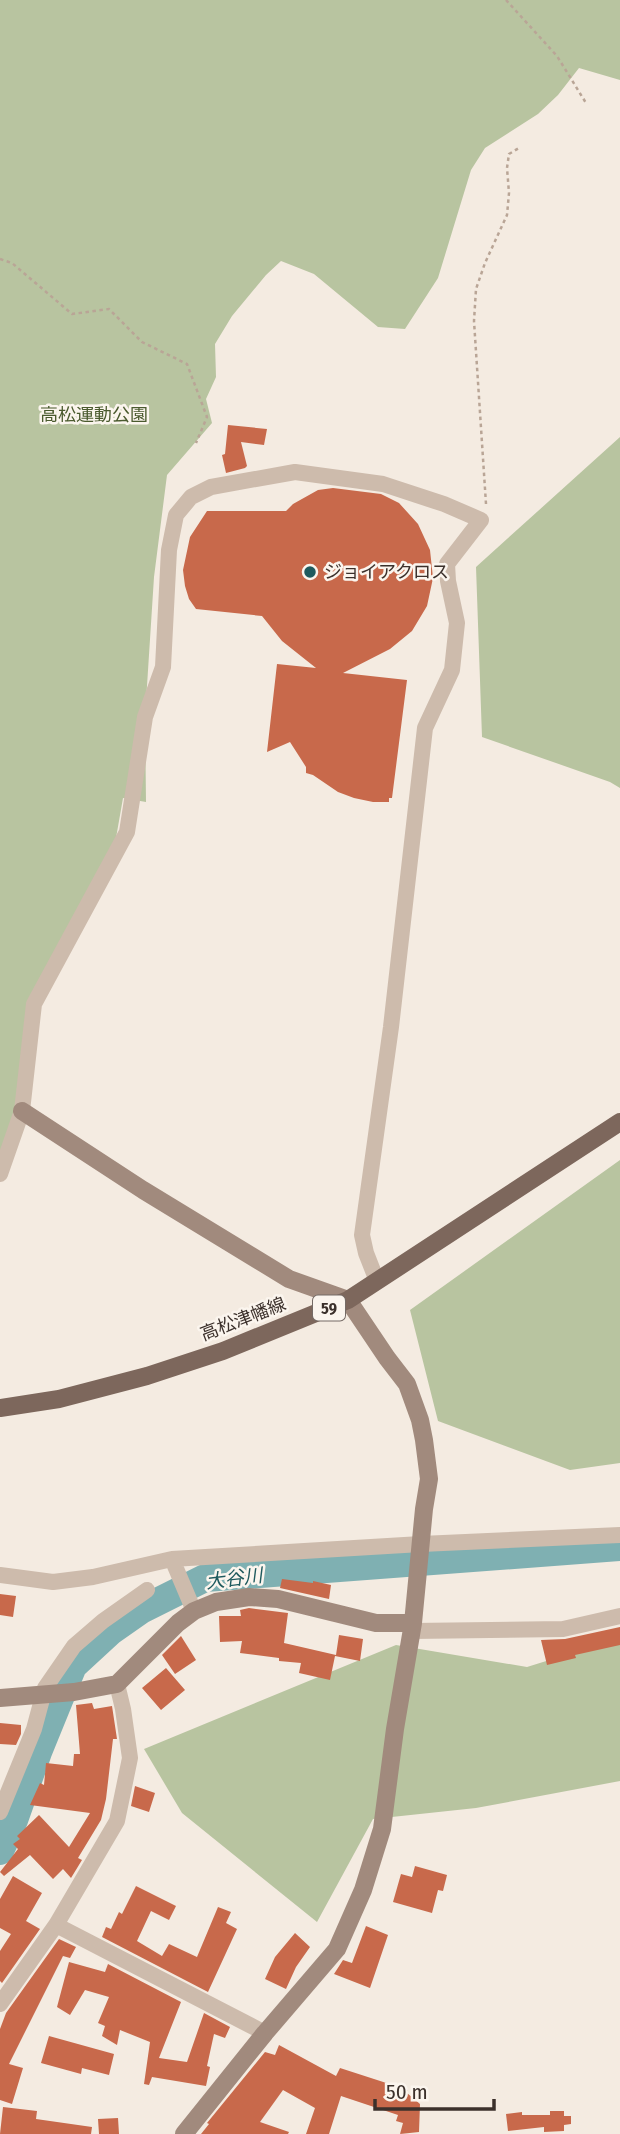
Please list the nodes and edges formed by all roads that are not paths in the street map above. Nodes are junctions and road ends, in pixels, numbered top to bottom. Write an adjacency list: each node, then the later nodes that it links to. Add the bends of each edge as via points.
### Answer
1 (22, 1111): 3 (street); 4 (street, via 34,1004 127,832 145,717 163,667 169,550 176,515 191,497 211,487 295,472 383,484 481,520 447,564 457,623 452,670 425,728 362,1235); 5 (street, via 289,1279)
2 (620, 1122): 4 (main road, 高松津幡線 / 59)
3 (0, 1174)
4 (377, 1281): 5 (main road, 高松津幡線 / 59)
5 (348, 1300): 6 (main road, 高松津幡線 / 59, via 147,1376 59,1399); 8 (street, via 407,1384 420,1420 429,1479)
6 (0, 1408)
7 (620, 1535): 8 (street)
8 (421, 1545): 9 (street); 14 (street)
9 (174, 1562): 10 (street, via 53,1581); 12 (street)
10 (0, 1575)
11 (147, 1590): 16 (street, via 74,1646 45,1688)
12 (191, 1605): 14 (street, via 248,1597 278,1599); 15 (street)
13 (620, 1616): 14 (street, via 563,1629)
14 (412, 1627): 21 (street, via 382,1829 363,1890 337,1950)
15 (117, 1684): 16 (street); 19 (street, via 130,1758 117,1821)
16 (46, 1694): 17 (street); 18 (street)
17 (0, 1698)
18 (0, 1812)
19 (56, 1925): 20 (street); 21 (street)
20 (0, 2004)
21 (265, 2033): 22 (street)
22 (184, 2134)

